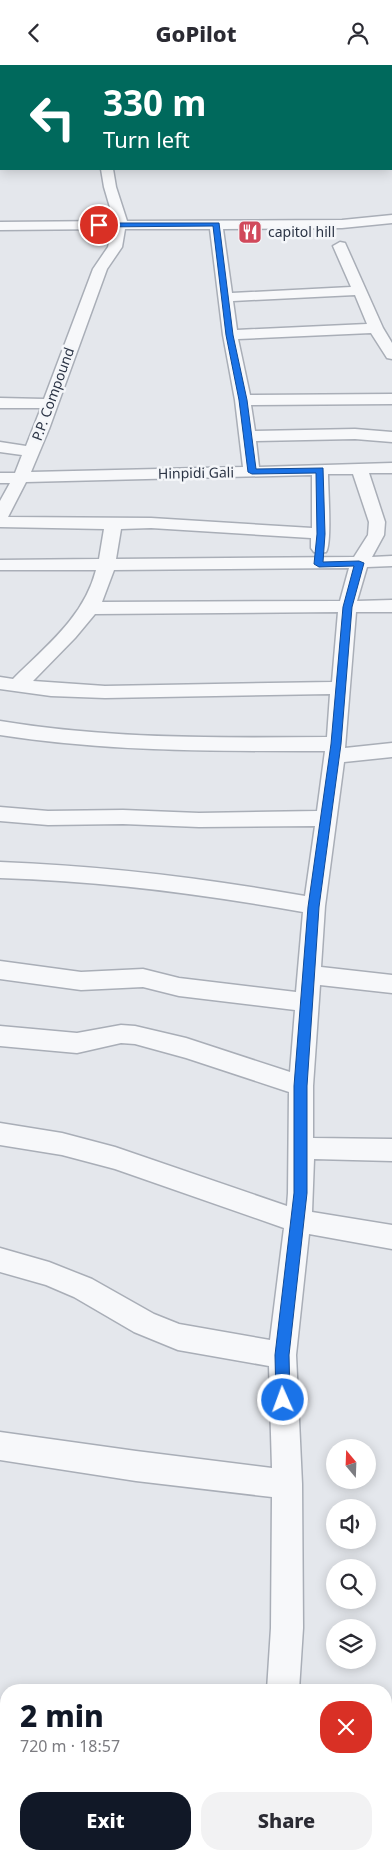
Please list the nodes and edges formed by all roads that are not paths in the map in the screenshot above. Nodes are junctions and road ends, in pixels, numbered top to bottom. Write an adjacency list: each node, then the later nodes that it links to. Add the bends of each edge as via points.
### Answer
1 (107, 170): 4 (street)
2 (392, 219): 3 (street, via 342,224)
3 (216, 224): 4 (street); 8 (street)
4 (120, 225): 5 (street); 15 (street, P.P. Compound, via 115,247 100,269)
5 (0, 226)
6 (340, 246): 7 (street)
7 (359, 291): 8 (street); 9 (street)
8 (225, 297): 10 (street)
9 (376, 328): 10 (street); 11 (street)
10 (230, 335): 13 (street)
11 (392, 355)
12 (392, 399): 13 (street)
13 (243, 400): 16 (street)
14 (0, 403): 15 (street)
15 (50, 405): 19 (street, P.P. Compound)
16 (248, 436): 17 (street, via 355,434); 23 (street)
17 (392, 437)
18 (0, 447): 19 (street)
19 (32, 452): 24 (street, P.P. Compound)
20 (392, 468): 21 (street, Hinpidi Gali)
21 (359, 469): 22 (street, Hinpidi Gali); 31 (street, via 378,530)
22 (320, 470): 23 (street, Hinpidi Gali); 29 (street)
23 (252, 472): 24 (street, Hinpidi Gali)
24 (21, 477): 25 (street, Hinpidi Gali); 26 (street, P.P. Compound)
25 (0, 478)
26 (0, 517)
27 (0, 522): 28 (street)
28 (113, 524): 29 (street, via 151,523); 34 (street)
29 (321, 534): 32 (street)
30 (392, 561): 31 (street)
31 (359, 563): 32 (street); 36 (street)
32 (319, 564): 34 (street)
33 (0, 565): 34 (street)
34 (106, 565): 37 (street)
35 (392, 606): 36 (street)
36 (347, 607): 37 (street); 39 (street)
37 (89, 608): 38 (street, via 79,622)
38 (9, 684): 39 (street, via 105,692)
39 (341, 688): 41 (street)
40 (0, 728): 41 (street, via 134,744)
41 (336, 750): 42 (street); 44 (street)
42 (392, 750)
43 (0, 814): 44 (street, via 48,818 199,820)
44 (326, 818): 46 (street)
45 (0, 870): 46 (street, via 138,880 240,893)
46 (314, 907): 48 (street)
47 (0, 971): 50 (street, via 81,981 143,978 179,987)
48 (309, 975): 49 (street); 50 (street)
49 (392, 984)
50 (307, 1002): 52 (street)
51 (0, 1036): 52 (street, via 77,1043 121,1034 135,1035 186,1048)
52 (300, 1086): 54 (street)
53 (0, 1134): 56 (street, via 62,1144 115,1158)
54 (301, 1148): 55 (street); 56 (street)
55 (392, 1150)
56 (298, 1221): 57 (street); 59 (street)
57 (392, 1237)
58 (0, 1260): 59 (street, via 83,1288 144,1323 178,1337)
59 (282, 1355): 61 (street)
60 (0, 1446): 61 (street)
61 (287, 1484): 62 (street)
62 (283, 1684)

